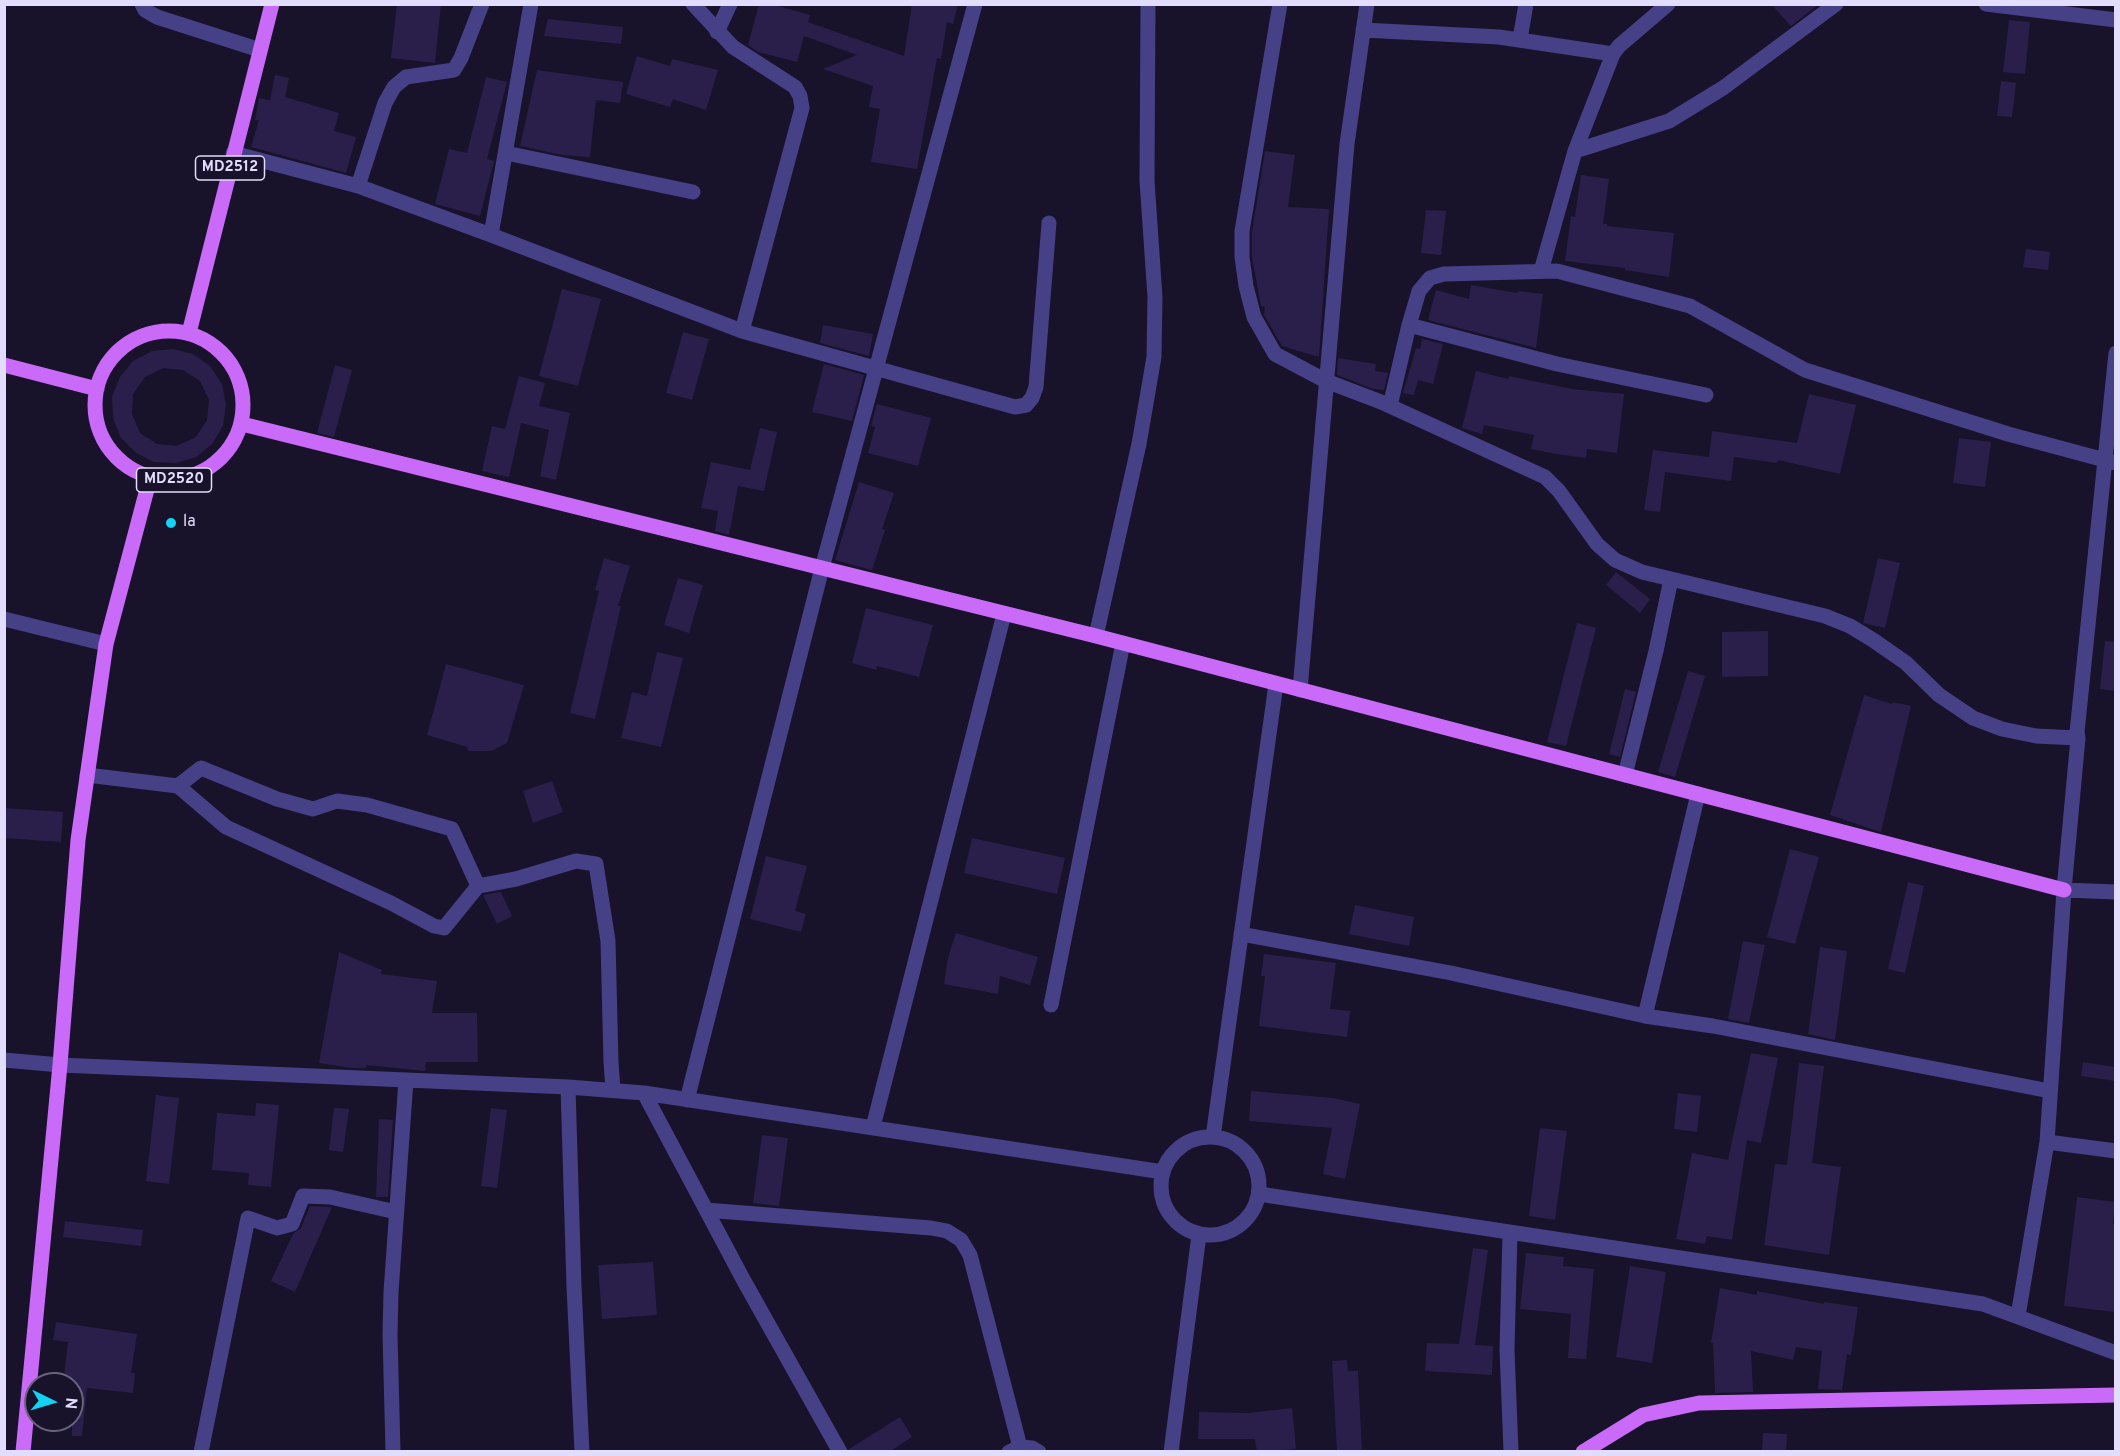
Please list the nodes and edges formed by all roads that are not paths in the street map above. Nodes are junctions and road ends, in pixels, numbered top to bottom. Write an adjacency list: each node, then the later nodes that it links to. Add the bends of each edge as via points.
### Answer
1 (142, 4): 19 (street, via 157,17)
2 (272, 4): 19 (main road, MD2512)
3 (482, 4): 24 (street, via 454,70 406,77 394,87)
4 (531, 4): 23 (street)
5 (693, 4): 17 (street)
6 (730, 4): 17 (street)
7 (975, 4): 34 (street)
8 (1148, 4): 47 (street, via 1147,181 1155,297 1154,357 1139,444)
9 (1280, 4): 35 (street, via 1246,198 1242,257 1254,317 1268,345 1284,360)
10 (1367, 4): 16 (street)
11 (1526, 4): 18 (street)
12 (1668, 4): 20 (street)
13 (1836, 4): 21 (street, via 1723,88 1669,121)
14 (1986, 4): 15 (street)
15 (2115, 20)
16 (1363, 30): 18 (street); 35 (street, via 1347,144)
17 (717, 32): 30 (street, via 795,87 802,108)
18 (1520, 39): 20 (street)
19 (260, 50): 22 (main road, MD2512)
20 (1613, 54): 21 (street)
21 (1575, 151): 28 (street)
22 (233, 153): 24 (street); 31 (main road, MD2512)
23 (506, 153): 25 (street); 27 (street)
24 (358, 186): 27 (street)
25 (693, 192)
26 (1049, 223): 34 (street, via 1036,387 1026,405 996,403)
27 (490, 235): 30 (street)
28 (1540, 271): 29 (street, via 1444,274 1430,278 1419,291); 41 (street, via 1557,271 1690,306 1805,370)
29 (1409, 325): 38 (street, via 1557,364); 39 (street)
30 (742, 331): 34 (street)
31 (189, 333): 36 (main road, MD2520, via 165,330 141,335 121,348 105,366); 40 (main road, MD2520, via 210,342 228,358 239,378 244,401)
32 (2115, 353): 37 (street)
33 (4, 365): 36 (main road)
34 (876, 370): 43 (street)
35 (1326, 381): 39 (street); 51 (street)
36 (97, 389): 42 (main road, MD2520, via 95,412 100,434 112,454 129,469)
37 (2114, 391): 41 (street)
38 (1707, 395)
39 (1390, 406): 44 (street, via 1545,477 1566,499 1597,544 1615,560 1641,572)
40 (242, 424): 42 (main road, MD2520, via 232,446 207,470 173,480); 43 (main road)
41 (2110, 462): 52 (street)
42 (150, 478): 49 (main road)
43 (822, 568): 45 (main road); 70 (street)
44 (1671, 579): 52 (street, via 1795,608 1850,626 1906,663 1939,695 1973,718 2037,736); 53 (street)
45 (1004, 614): 47 (main road); 71 (street)
46 (4, 619): 49 (street)
47 (1096, 636): 48 (main road)
48 (1123, 643): 50 (main road); 61 (street)
49 (106, 644): 54 (main road)
50 (1276, 684): 51 (main road); 60 (street)
51 (1300, 690): 53 (main road)
52 (2078, 738): 58 (street)
53 (1625, 775): 56 (main road)
54 (87, 776): 55 (street); 64 (main road, via 78,840)
55 (178, 786): 57 (street, via 201,768 277,800 313,809 337,801 367,805 452,829); 57 (street, via 226,827 434,926 444,928)
56 (1698, 794): 58 (main road); 62 (street)
57 (478, 886): 67 (street, via 576,861 596,864 608,941)
58 (2064, 890): 59 (street); 68 (street)
59 (2115, 892)
60 (1241, 934): 62 (street, via 1451,973); 72 (street)
61 (1051, 1005)
62 (1645, 1016): 68 (street)
63 (4, 1060): 64 (street)
64 (60, 1065): 65 (street); 85 (main road)
65 (406, 1080): 66 (street); 78 (street)
66 (568, 1087): 67 (street); 88 (street)
67 (613, 1090): 69 (street)
68 (2050, 1091): 73 (street)
69 (644, 1093): 70 (street); 77 (street)
70 (687, 1100): 71 (street)
71 (873, 1127): 75 (street)
72 (1213, 1137): 75 (street, via 1196,1138 1182,1146 1170,1157); 76 (street, via 1229,1140 1243,1149 1259,1177)
73 (2047, 1142): 74 (street); 81 (street)
74 (2115, 1151)
75 (1163, 1172): 80 (street, via 1164,1204 1172,1218)
76 (1259, 1194): 79 (street); 80 (street, via 1254,1210 1231,1232)
77 (706, 1210): 84 (street, via 931,1228 947,1231 961,1240 970,1255); 89 (street)
78 (396, 1212): 86 (street, via 330,1197 303,1196 292,1224 277,1228 248,1218); 87 (street, via 390,1334)
79 (1510, 1232): 81 (street, via 1983,1304); 92 (street, via 1507,1350)
80 (1199, 1235): 91 (street)
81 (2018, 1316): 82 (street)
82 (2115, 1353)
83 (2115, 1395): 93 (main road, via 1699,1404 1643,1415)
84 (1015, 1449): 90 (street, via 1032,1448)
85 (23, 1452)
86 (201, 1452)
87 (393, 1452)
88 (582, 1452)
89 (840, 1452)
90 (1039, 1452)
91 (1171, 1452)
92 (1511, 1452)
93 (1583, 1452)

